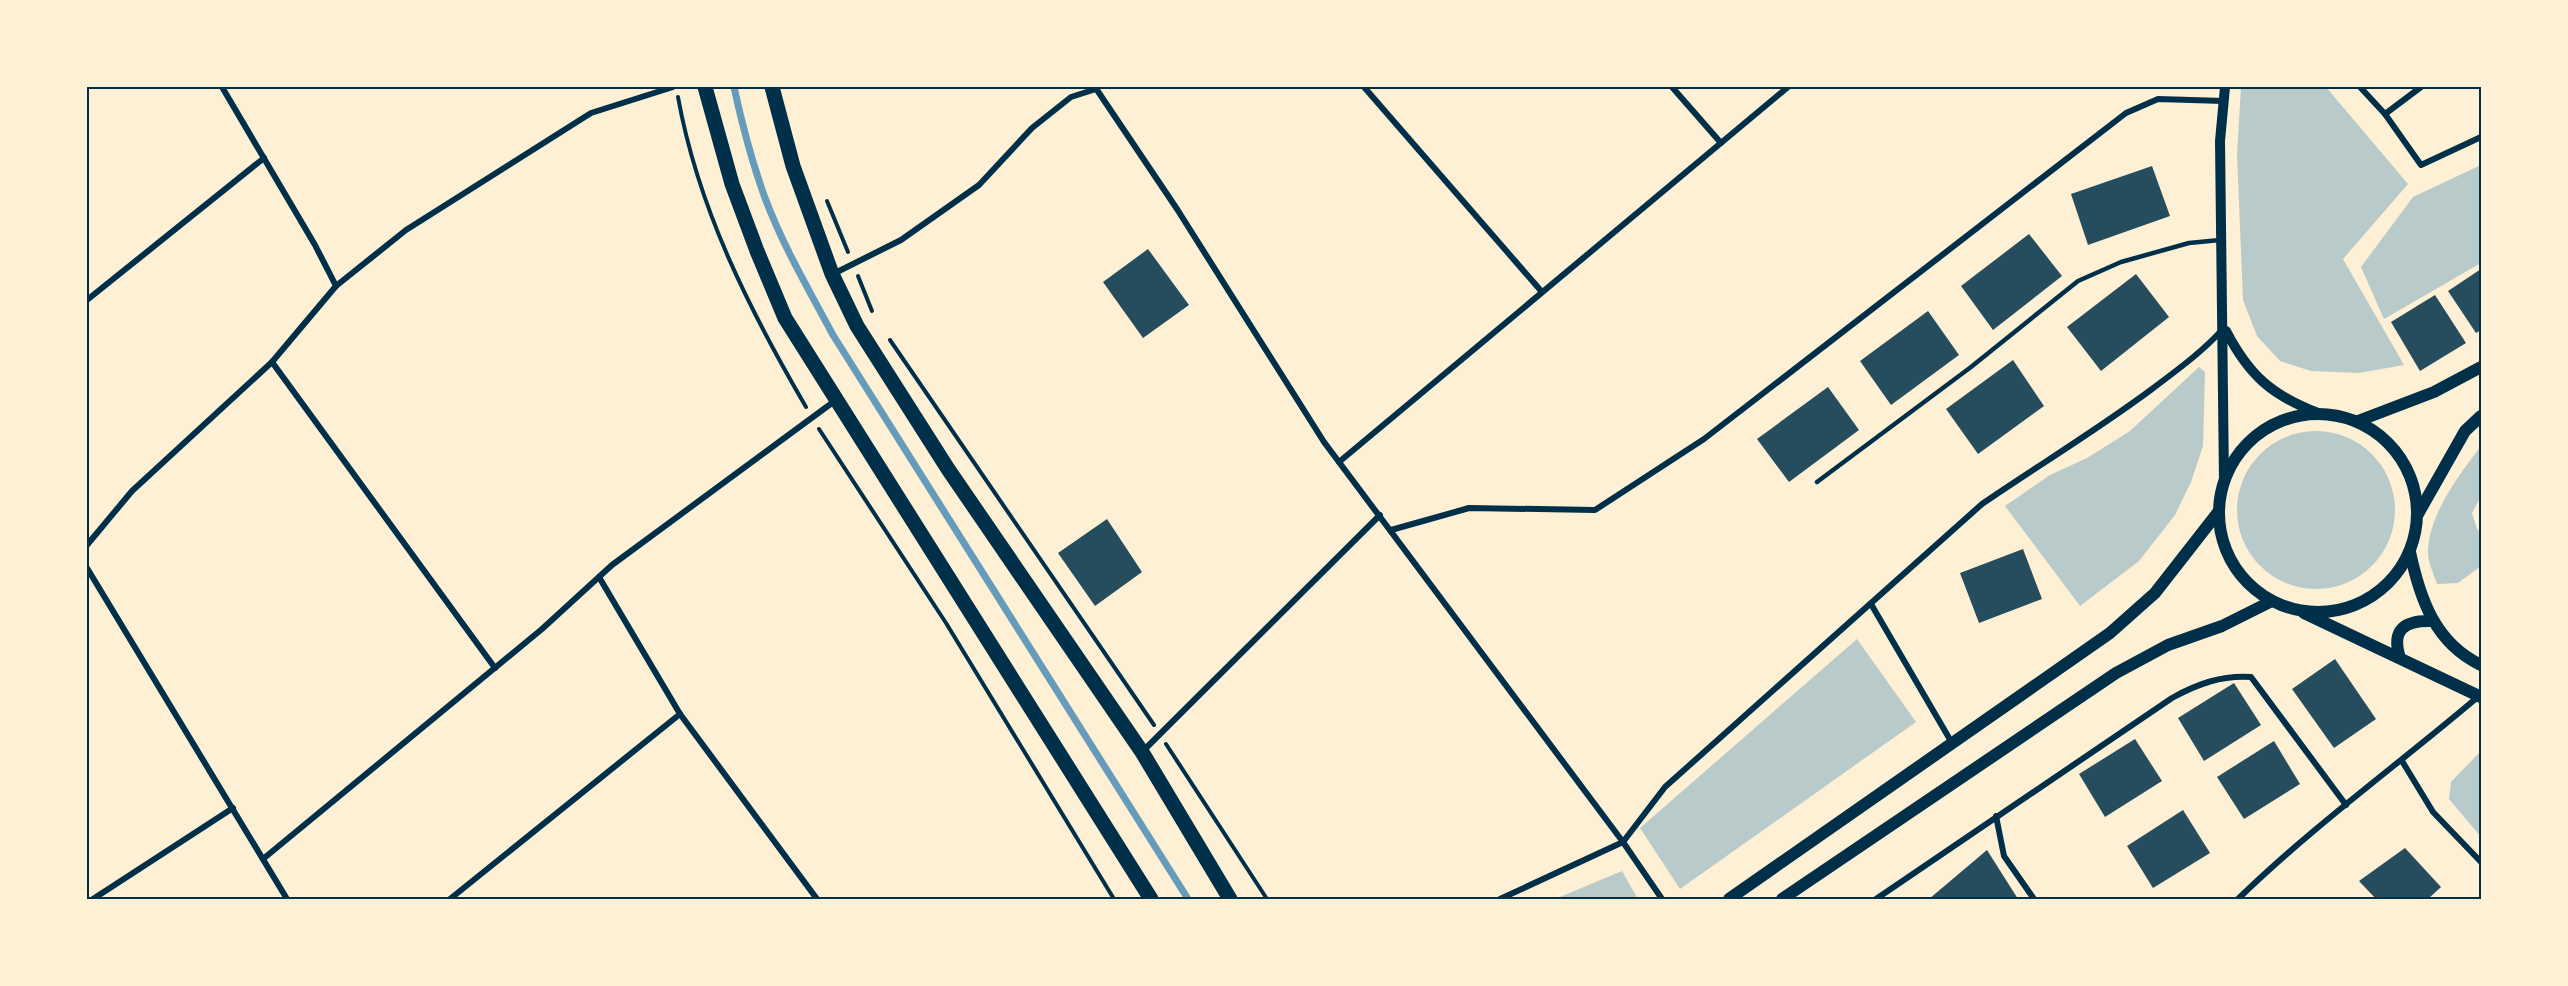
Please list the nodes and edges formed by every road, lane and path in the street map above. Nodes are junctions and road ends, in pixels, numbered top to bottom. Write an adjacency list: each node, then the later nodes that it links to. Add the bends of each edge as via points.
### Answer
1 (222, 87): 16 (street)
2 (675, 87): 21 (street, via 591,113 406,230); 32 (path, via 686,140 737,280)
3 (705, 87): 29 (main road, via 732,184 785,318)
4 (772, 87): 20 (main road, via 793,166)
5 (1364, 87): 22 (street)
6 (1672, 87): 15 (street)
7 (1788, 87): 15 (street)
8 (2225, 87): 12 (street)
9 (2360, 87): 13 (street)
10 (2421, 87): 13 (street)
11 (1095, 88): 19 (street, via 1071,97 1032,128 979,185 901,240); 34 (street)
12 (2224, 101): 18 (street, via 2220,141); 40 (street, via 2158,99 2126,113 1704,439 1595,510 1469,508)
13 (2385, 114): 14 (street, via 2421,165)
14 (2481, 137)
15 (1721, 143): 22 (street)
16 (264, 158): 21 (street); 23 (street)
17 (825, 196): 19 (path)
18 (2223, 240): 25 (street); 36 (lane, via 2189,243 2121,262 2078,281)
19 (853, 264): 20 (street); 24 (path)
20 (832, 274): 56 (main road, via 857,326 942,460)
21 (336, 286): 27 (street)
22 (1542, 292): 34 (street)
23 (87, 300)
24 (875, 319)
25 (2224, 328): 30 (street, via 2250,371 2269,389); 35 (street); 46 (street, via 2204,350 2096,430 1982,504)
26 (889, 338): 54 (path)
27 (273, 362): 41 (street, via 132,491); 51 (street)
28 (2481, 367): 33 (main road, via 2434,392)
29 (836, 400): 32 (street); 69 (main road)
30 (2318, 413): 33 (main road); 35 (main road, via 2288,418 2260,432 2239,453)
31 (2481, 416): 38 (main road, via 2465,431)
32 (812, 418): 44 (street); 68 (path, via 946,623)
33 (2358, 421): 38 (main road, via 2382,436 2402,458 2414,485)
34 (1339, 462): 39 (street)
35 (2224, 480): 37 (main road)
36 (1817, 482)
37 (2219, 511): 45 (main road, via 2222,538 2233,564 2250,585); 55 (main road, via 2155,593 2110,633)
38 (2418, 514): 42 (main road)
39 (1380, 515): 40 (street); 54 (street)
40 (1391, 530): 61 (street)
41 (87, 545)
42 (2409, 552): 47 (main road, via 2396,576 2376,594 2351,607 2325,612); 48 (main road, via 2418,592)
43 (87, 568): 59 (street)
44 (599, 577): 51 (street); 53 (street)
45 (2272, 601): 47 (main road); 75 (main road, via 2222,626 2168,645 2115,673)
46 (1871, 604): 55 (street); 61 (street, via 1665,788)
47 (2298, 610): 49 (main road)
48 (2432, 621): 49 (main road, via 2406,625 2398,633); 50 (main road, via 2452,645)
49 (2400, 658): 52 (main road)
50 (2481, 665)
51 (495, 668): 62 (street)
52 (2480, 696): 57 (street)
53 (680, 714): 66 (street); 67 (street)
54 (1160, 734): 56 (street); 71 (path)
55 (1952, 743): 74 (main road)
56 (1143, 752): 70 (main road)
57 (2402, 761): 58 (street); 63 (street, via 2433,812)
58 (2346, 805): 60 (street, via 2251,677 2237,676 2197,684 2172,698); 78 (street, via 2285,853)
59 (233, 808): 62 (street); 64 (street)
60 (1996, 816): 76 (street); 77 (street, via 2004,856)
61 (1623, 842): 72 (street); 73 (street)
62 (263, 859): 65 (street)
63 (2481, 862)
64 (93, 899)
65 (287, 899)
66 (450, 899)
67 (817, 899)
68 (1114, 899)
69 (1151, 899)
70 (1230, 899)
71 (1267, 899)
72 (1500, 899)
73 (1662, 899)
74 (1729, 899)
75 (1782, 899)
76 (1876, 899)
77 (2034, 899)
78 (2238, 899)

